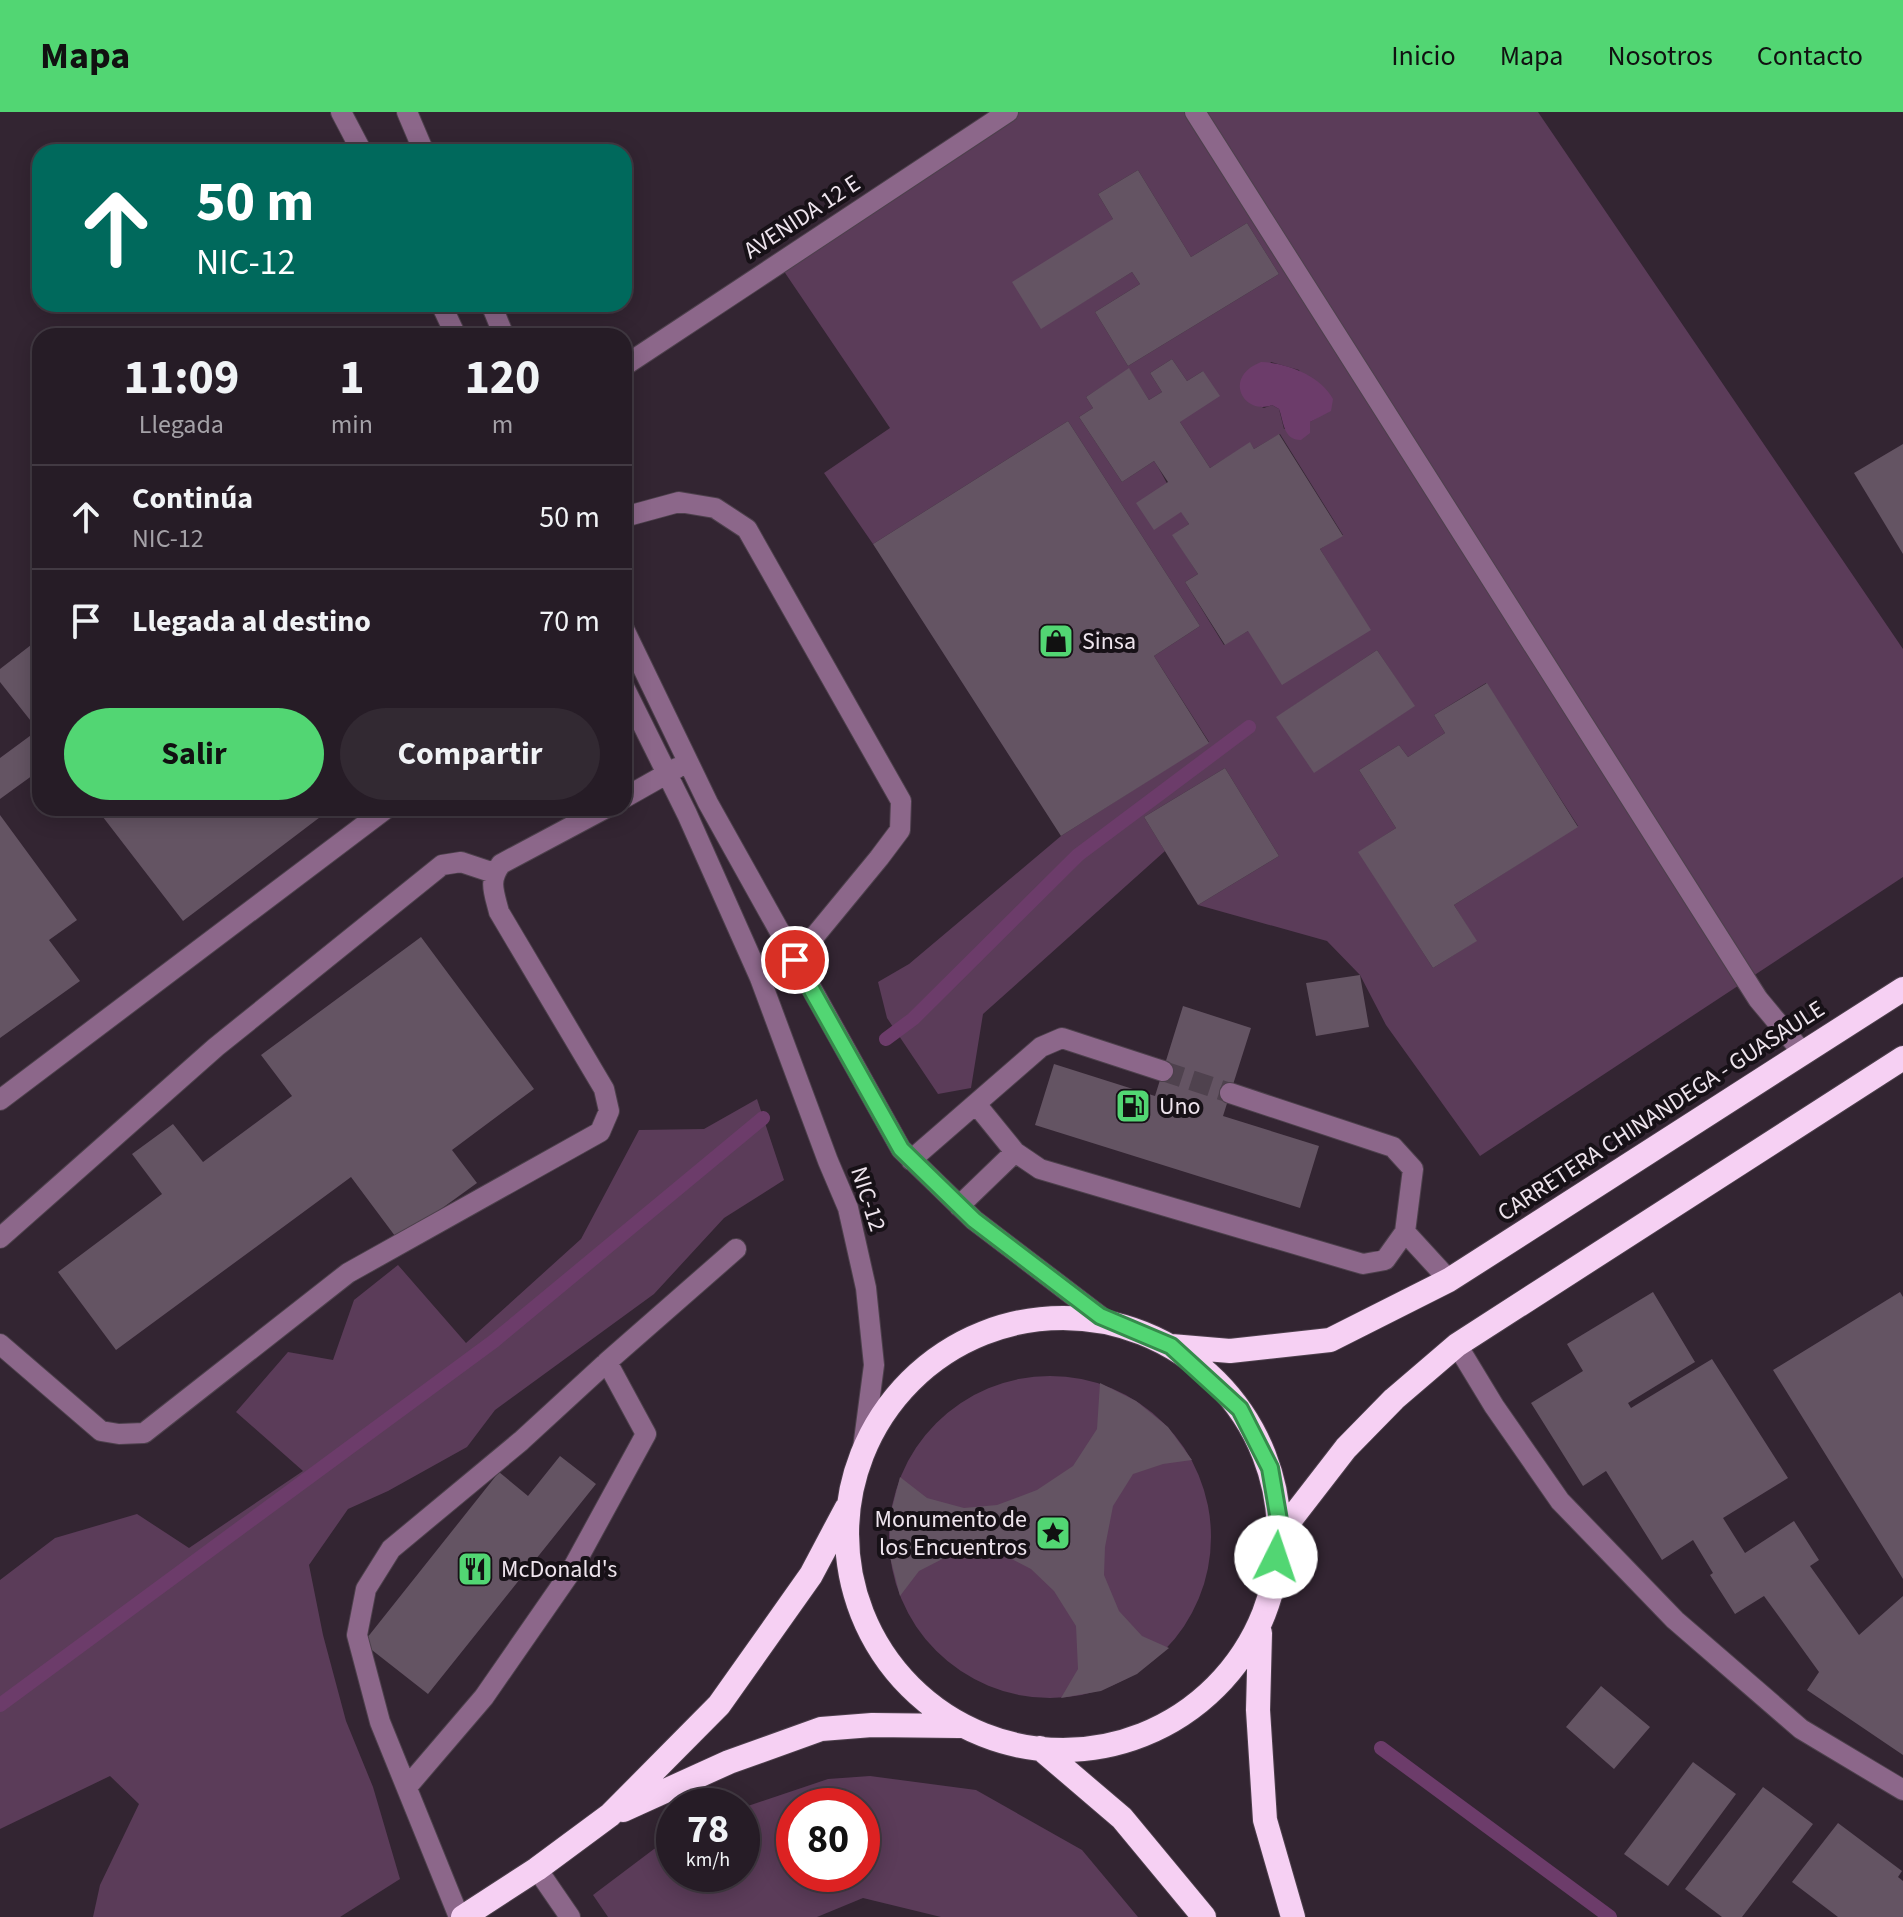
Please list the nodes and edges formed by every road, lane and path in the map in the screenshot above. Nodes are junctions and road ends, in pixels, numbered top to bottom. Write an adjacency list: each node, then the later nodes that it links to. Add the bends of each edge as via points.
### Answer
1 (341, 112): 5 (street)
2 (407, 112): 6 (street)
3 (1008, 112): 7 (street, AVENIDA 12 E)
4 (1195, 112): 20 (street, via 1758,999)
5 (358, 144)
6 (421, 144)
7 (632, 361)
8 (632, 515): 17 (street, via 679,502 715,508 747,529 901,801 900,830)
9 (632, 646): 11 (street, NIC-12)
10 (632, 704): 12 (street, NIC-12)
11 (688, 762): 12 (street); 17 (street, NIC-12)
12 (666, 774): 13 (street); 18 (street, NIC-12)
13 (632, 793)
14 (376, 816): 24 (street)
15 (591, 816): 16 (street, via 501,864)
16 (494, 873): 30 (street, via 461,862 442,865 216,1047); 34 (street, via 499,912 604,1089 609,1111 600,1132 348,1273 144,1433 101,1431)
17 (795, 960): 18 (street); 27 (street, NIC-12)
18 (760, 978): 38 (street, NIC-12, via 848,1208 866,1288 874,1365)
19 (1903, 989): 20 (highway, CARRETERA CHINANDEGA - GUASAULE)
20 (1803, 1053): 32 (highway, CARRETERA CHINANDEGA - GUASAULE)
21 (1903, 1058): 35 (highway)
22 (1163, 1071): 25 (street, via 1062,1038 1041,1047)
23 (1230, 1093): 29 (street, via 1393,1147 1413,1169)
24 (0, 1100)
25 (976, 1104): 26 (street); 27 (street)
26 (1015, 1152): 28 (street); 29 (street, via 1040,1169 1363,1264 1385,1260)
27 (911, 1160): 28 (street, NIC-12)
28 (959, 1206): 33 (street, NIC-12)
29 (1405, 1232): 32 (street)
30 (0, 1238)
31 (736, 1249): 37 (street)
32 (1449, 1280): 36 (highway, CARRETERA CHINANDEGA - GUASAULE, via 1330,1340 1230,1351)
33 (1100, 1316): 36 (highway); 38 (highway, via 1055,1311 947,1350 898,1393)
34 (0, 1344)
35 (1457, 1345): 40 (highway, via 1346,1448); 45 (street, via 1560,1501 1675,1620 1801,1729)
36 (1171, 1346): 40 (highway, via 1240,1409 1270,1468)
37 (607, 1362): 44 (street, via 646,1434 570,1573 484,1697); 44 (street, via 391,1549 366,1589 357,1635 380,1722)
38 (863, 1448): 39 (highway)
39 (847, 1507): 42 (highway, via 848,1567 866,1626 899,1677); 46 (highway, via 811,1575 719,1705)
40 (1281, 1532): 41 (highway)
41 (1260, 1633): 43 (highway, via 1196,1709 1136,1741); 51 (highway, via 1258,1710 1265,1820)
42 (959, 1726): 43 (highway); 46 (highway, via 821,1729 729,1762)
43 (1040, 1748): 50 (highway, via 1122,1818)
44 (407, 1787): 48 (street)
45 (1903, 1790)
46 (610, 1815): 47 (highway)
47 (537, 1869): 48 (highway); 49 (street)
48 (461, 1917)
49 (570, 1917)
50 (1204, 1917)
51 (1293, 1917)

